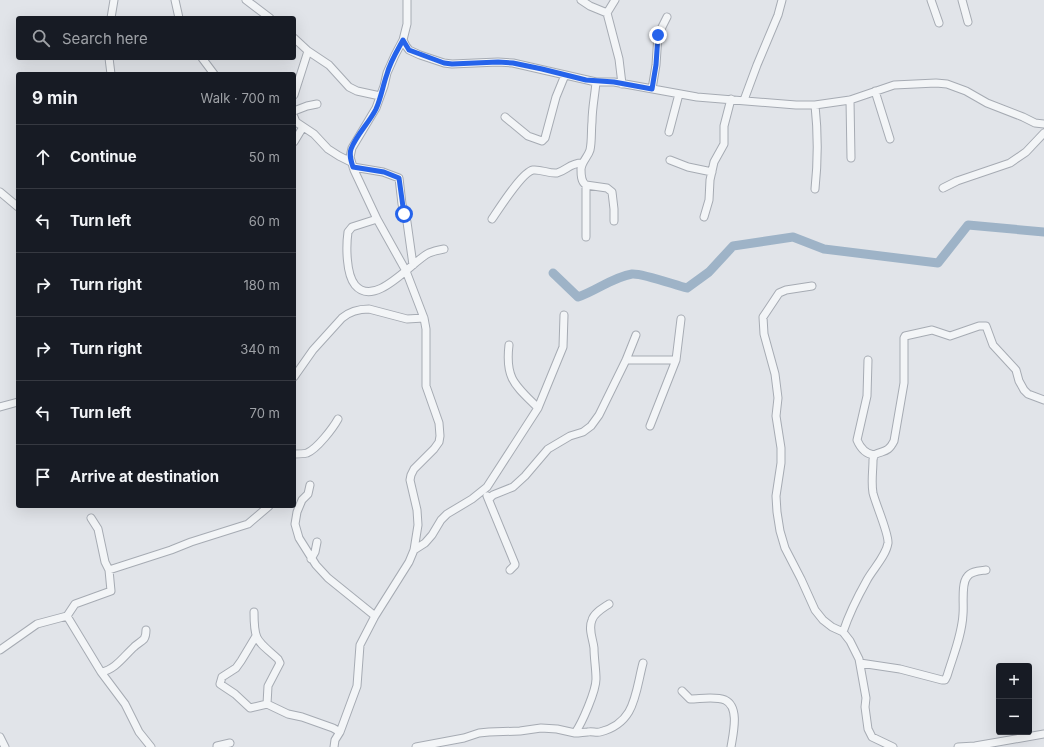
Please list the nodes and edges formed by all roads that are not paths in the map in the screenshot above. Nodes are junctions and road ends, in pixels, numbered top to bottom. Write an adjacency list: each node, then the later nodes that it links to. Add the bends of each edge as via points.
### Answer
1 (114, 0): 11 (street)
2 (175, 0): 12 (street)
3 (246, 0): 13 (street)
4 (407, 0): 18 (street, via 408,15)
5 (580, 0): 10 (street)
6 (615, 0): 10 (street)
7 (782, 0): 33 (street)
8 (931, 0): 16 (street)
9 (962, 0): 15 (street)
10 (607, 13): 26 (street, via 619,59)
11 (111, 16)
12 (179, 16)
13 (267, 16)
14 (667, 17): 28 (street, via 658,35)
15 (968, 22)
16 (939, 23)
17 (296, 40): 19 (street)
18 (403, 40): 24 (street, via 409,50 444,63 513,63); 31 (street, via 387,73)
19 (308, 51): 27 (street); 31 (street, via 329,65 349,87)
20 (109, 60): 22 (street)
21 (204, 60): 23 (street)
22 (111, 72)
23 (212, 72)
24 (565, 75): 25 (street); 38 (street, via 542,141 528,136)
25 (596, 82): 26 (street); 48 (street, via 591,144)
26 (622, 84): 28 (street)
27 (296, 89)
28 (652, 89): 30 (street)
29 (875, 91): 34 (street); 40 (street, via 894,85 936,82 947,84 966,91 986,103 1035,123); 44 (street)
30 (679, 94): 32 (street); 42 (street)
31 (380, 96): 49 (street, via 371,118 352,148)
32 (731, 99): 33 (street); 50 (street, via 724,126 724,144 717,154)
33 (744, 100): 36 (street)
34 (850, 100): 36 (street); 46 (street)
35 (317, 104): 37 (street)
36 (815, 105): 53 (street)
37 (296, 110)
38 (505, 117)
39 (296, 122): 41 (street)
40 (1044, 124)
41 (303, 127): 45 (street); 49 (street, via 333,153)
42 (669, 132)
43 (1044, 133): 52 (street, via 1026,152 1010,163)
44 (890, 138)
45 (296, 139)
46 (851, 158)
47 (670, 160): 50 (street)
48 (582, 163): 51 (street, via 582,180); 58 (street, via 571,165 562,172 528,172)
49 (352, 164): 57 (street); 62 (street, via 399,178 400,197 407,222)
50 (712, 172): 56 (street)
51 (586, 185): 59 (street, via 607,188 612,192); 60 (street)
52 (943, 188)
53 (815, 189)
54 (0, 192): 55 (street)
55 (16, 205)
56 (704, 217)
57 (377, 219): 63 (street); 63 (street, via 352,227 348,232 349,273 352,281 362,291 371,292 387,286)
58 (492, 219)
59 (614, 221)
60 (586, 237)
61 (444, 250): 62 (street, via 429,253)
62 (413, 265): 63 (street)
63 (406, 271): 66 (street)
64 (812, 286): 98 (street, via 786,290 779,294 763,317 764,334 775,374 778,398 776,416 781,463 776,496 777,512 784,548 815,610 832,628)
65 (564, 315): 77 (street, via 563,347)
66 (424, 318): 73 (street, via 406,319 369,309 347,314 314,350); 88 (street, via 426,386 440,429 439,442 411,475 418,525)
67 (681, 319): 71 (street)
68 (636, 335): 70 (street)
69 (509, 345): 77 (street, via 510,376)
70 (626, 360): 71 (street); 84 (street, via 591,426 548,449 513,487)
71 (676, 360): 79 (street)
72 (868, 360): 81 (street, via 867,396 856,440 865,452)
73 (296, 375)
74 (1044, 400): 81 (street, via 1024,390 1018,381 1016,370 993,345 986,326 950,336 932,330 908,335 904,338 904,383 894,440 887,450)
75 (16, 402): 76 (street)
76 (1, 404)
77 (538, 408): 83 (street)
78 (338, 419): 80 (street, via 312,450)
79 (650, 426)
80 (296, 454)
81 (874, 455): 98 (street, via 873,492 888,543 867,579)
82 (310, 485): 89 (street, via 308,494 300,503 295,524 299,538)
83 (483, 490): 84 (street); 88 (street, via 447,514 425,543)
84 (489, 499): 91 (street, via 515,564)
85 (267, 508): 90 (street, via 248,524)
86 (91, 518): 90 (street, via 98,529)
87 (317, 542): 89 (street)
88 (414, 550): 96 (street)
89 (311, 559): 96 (street, via 328,578)
90 (109, 570): 95 (street, via 111,591 75,604)
91 (510, 570)
92 (986, 570): 101 (street, via 973,572 966,578 959,635 945,680)
93 (609, 604): 107 (street, via 592,618 590,627 596,679 580,726)
94 (254, 612): 99 (street)
95 (67, 616): 100 (street, via 37,624); 103 (street)
96 (375, 616): 106 (street, via 360,646 357,686)
97 (146, 630): 103 (street, via 142,640 116,664)
98 (843, 632): 101 (street)
99 (256, 636): 105 (street, via 280,663 268,686); 105 (street, via 236,668 222,677 220,684 250,708)
100 (0, 650)
101 (860, 662): 117 (street, via 868,729 872,737)
102 (643, 663): 107 (street, via 631,709 624,720 599,732)
103 (101, 672): 112 (street, via 125,704 139,732)
104 (682, 691): 116 (street, via 690,699 724,700 730,704 734,724)
105 (267, 704): 106 (street)
106 (340, 732): 114 (street)
107 (575, 733): 115 (street, via 541,728 479,733)
108 (1044, 734): 118 (street)
109 (0, 737): 111 (street)
110 (230, 743): 113 (street)
111 (5, 747)
112 (151, 747)
113 (217, 747)
114 (334, 747)
115 (416, 747)
116 (731, 747)
117 (893, 747)
118 (958, 747)

